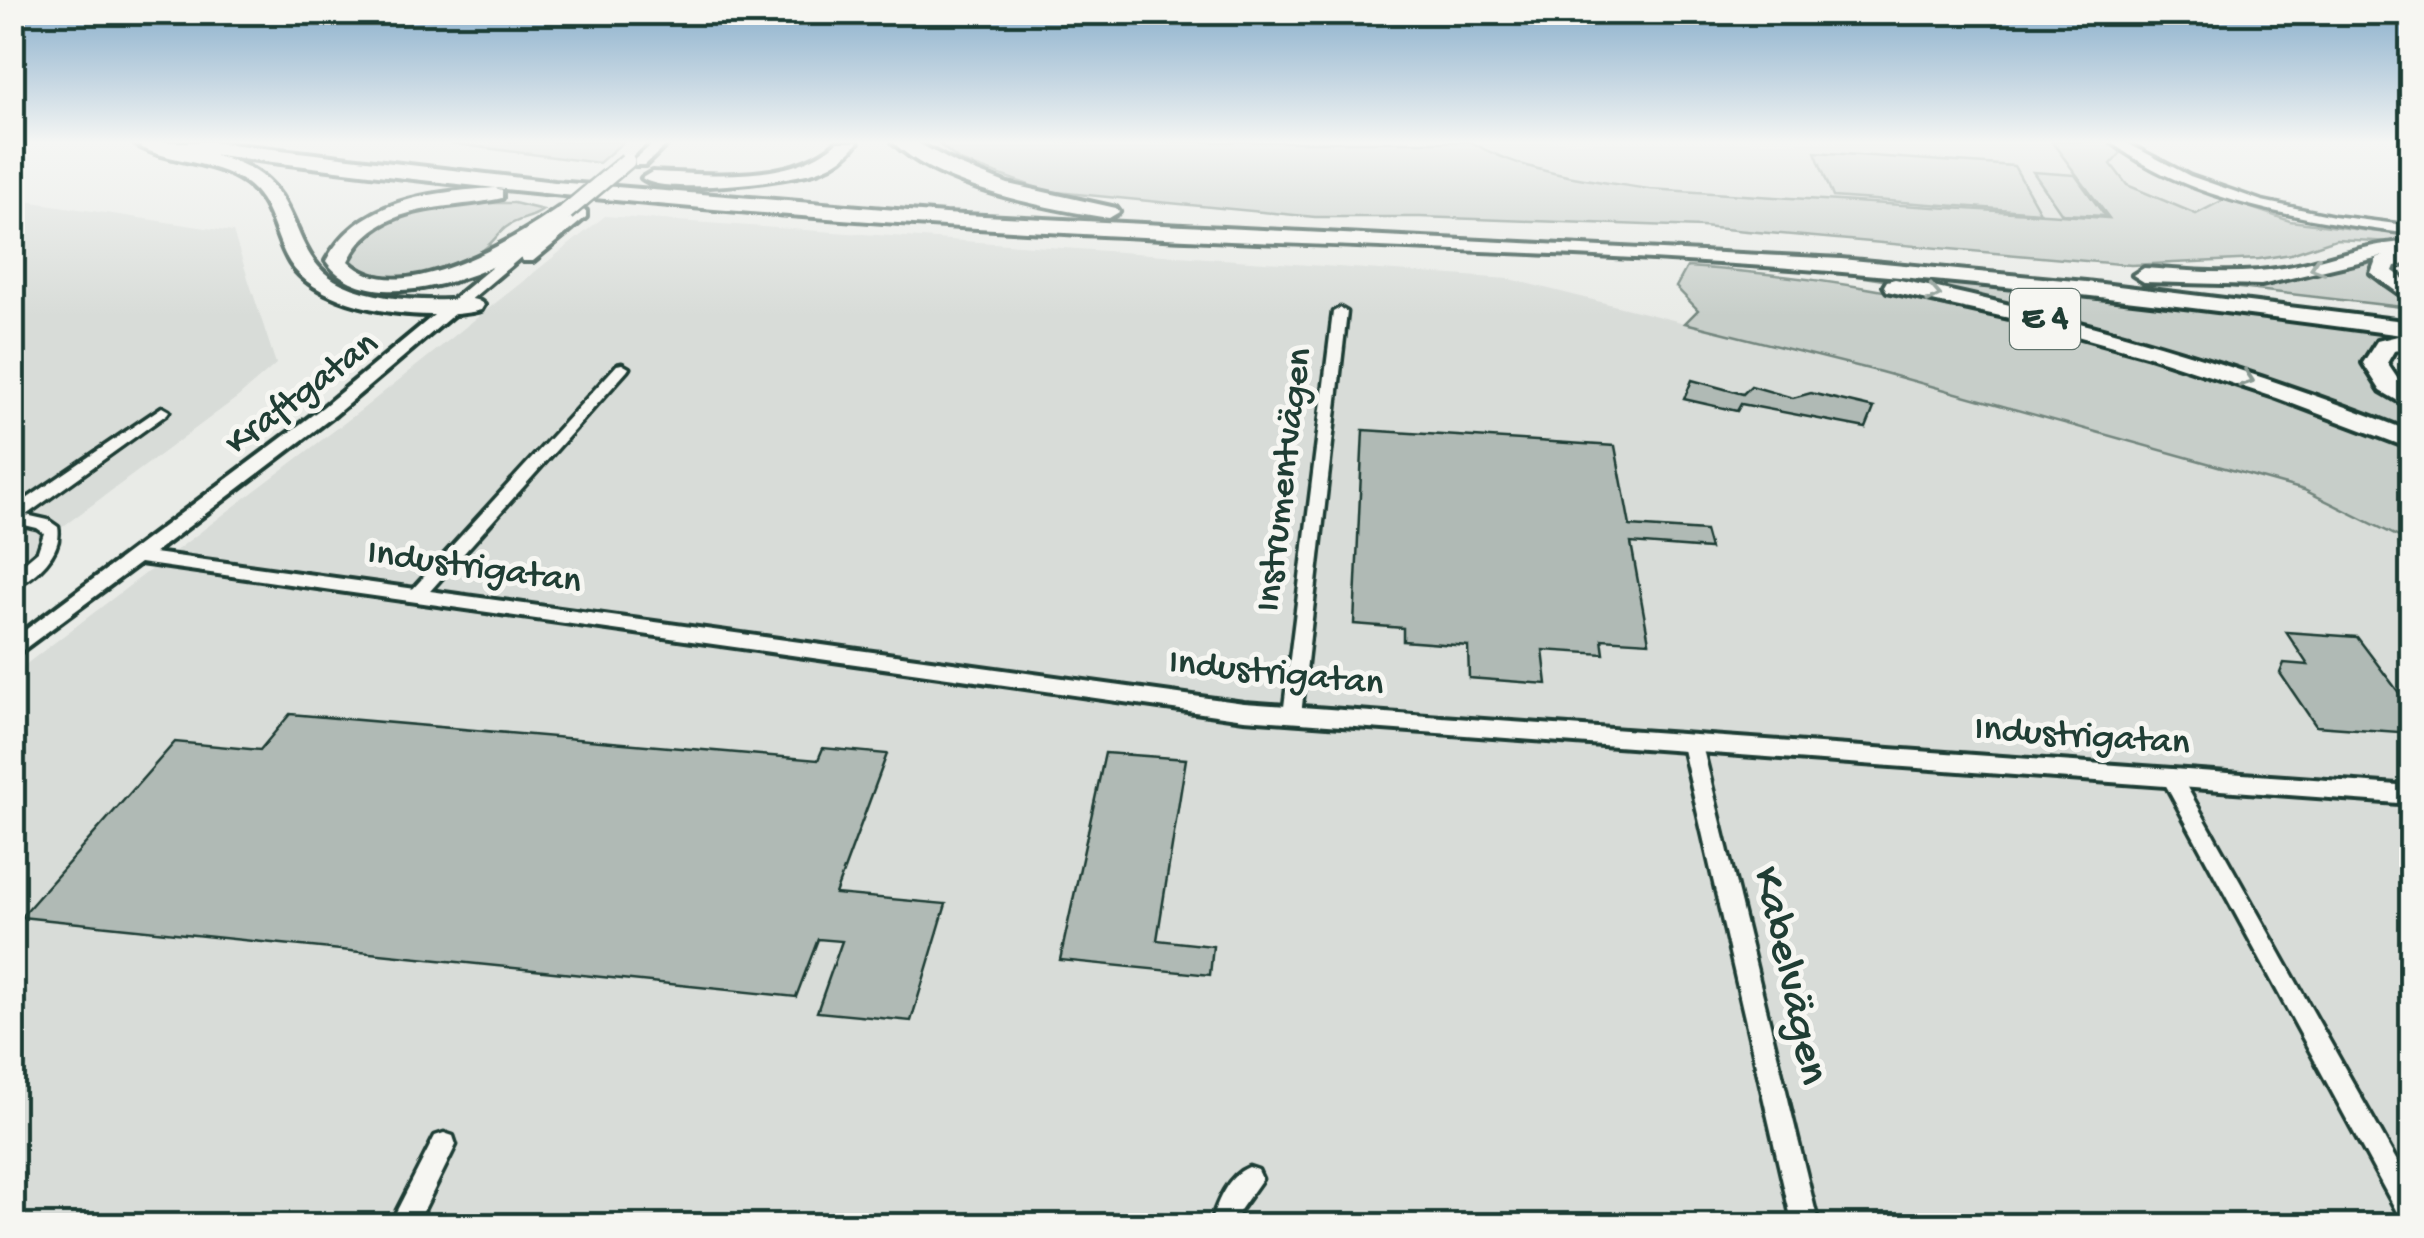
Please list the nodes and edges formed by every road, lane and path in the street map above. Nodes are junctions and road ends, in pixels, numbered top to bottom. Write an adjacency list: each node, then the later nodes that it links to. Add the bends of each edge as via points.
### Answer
1 (272, 200): 19 (highway, via 308,274 325,285 347,295)
2 (454, 200): 17 (highway, via 378,220 350,238 338,261)
3 (589, 200): 10 (street, Kraftgatan)
4 (671, 200): 9 (highway)
5 (696, 200): 9 (highway, E 4)
6 (848, 200): 11 (highway, E 4)
7 (1037, 200): 11 (highway)
8 (2243, 200): 12 (street, via 2326,220)
9 (718, 202): 14 (highway, E 4, via 1165,232)
10 (574, 212): 17 (highway, via 465,272 404,284); 19 (street, Kraftgatan)
11 (1211, 223): 16 (highway, E 4, via 1732,246)
12 (2412, 230)
13 (2412, 248): 16 (highway, one-way to 16, via 2359,251 2267,277)
14 (1664, 254): 22 (highway, via 2061,285); 27 (highway, E 4, one-way to 27, via 1872,282 2073,326 2250,380)
15 (2412, 256): 18 (highway, via 2386,262 2382,273)
16 (1960, 264): 21 (highway, E 4)
17 (350, 276): 19 (highway, via 374,288)
18 (2412, 296)
19 (463, 304): 29 (street, Kraftgatan)
20 (1340, 312): 33 (street, Instrumentvägen)
21 (2412, 317)
22 (2412, 329)
23 (2412, 339): 25 (highway, via 2385,346 2375,362 2390,386)
24 (622, 368): 31 (street)
25 (2412, 402)
26 (162, 411): 28 (street)
27 (2412, 442)
28 (12, 517): 30 (street, via 42,524 52,540 38,562)
29 (140, 557): 31 (street, Industrigatan); 32 (street, Kraftgatan)
30 (12, 582)
31 (416, 596): 33 (street, Industrigatan)
32 (12, 651)
33 (1292, 715): 34 (street, Industrigatan)
34 (1692, 745): 35 (street, Industrigatan); 42 (street, Kabelvägen)
35 (2173, 780): 36 (street, Industrigatan); 39 (street)
36 (2412, 794)
37 (444, 1146): 40 (street)
38 (1249, 1179): 41 (street)
39 (2412, 1214)
40 (402, 1226)
41 (1222, 1226)
42 (1806, 1226)

